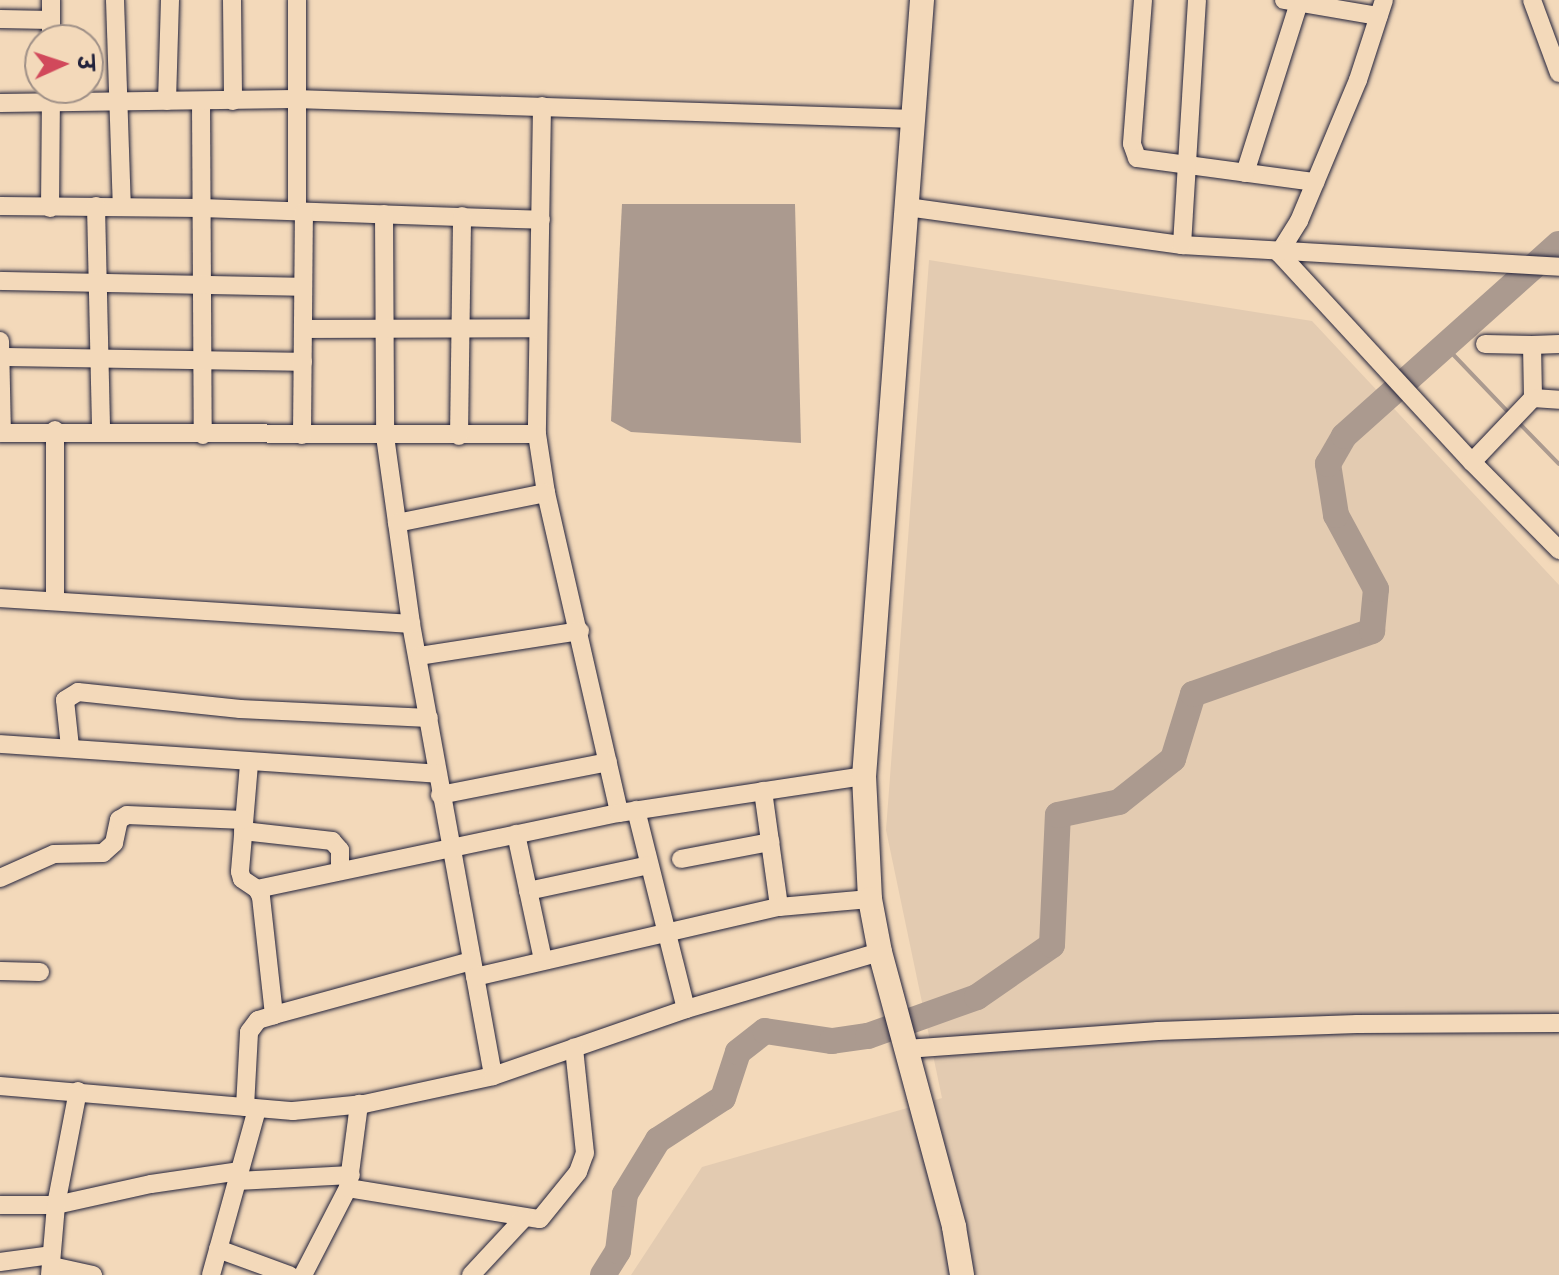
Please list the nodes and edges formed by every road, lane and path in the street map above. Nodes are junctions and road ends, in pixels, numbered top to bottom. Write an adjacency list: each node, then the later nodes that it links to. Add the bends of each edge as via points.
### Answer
1 (51, 0): 13 (street)
2 (115, 0): 19 (street)
3 (170, 0): 20 (street)
4 (232, 0): 21 (street)
5 (297, 0): 17 (street)
6 (922, 0): 26 (main road)
7 (1143, 0): 27 (street, via 1133,151 1137,158)
8 (1197, 0): 27 (street)
9 (1532, 0): 15 (street)
10 (1291, 1): 11 (street); 28 (street)
11 (1381, 8): 29 (street, via 1358,80)
12 (0, 19): 13 (street)
13 (51, 20): 14 (street)
14 (51, 24)
15 (1559, 73)
16 (24, 99): 23 (street)
17 (295, 99): 21 (street); 25 (street); 36 (street)
18 (104, 100): 19 (street)
19 (118, 101): 20 (street); 32 (street)
20 (167, 101): 22 (street)
21 (233, 101): 22 (street)
22 (201, 102): 35 (street)
23 (0, 103)
24 (51, 104): 34 (street)
25 (542, 106): 26 (street); 39 (street)
26 (915, 119): 33 (main road)
27 (1187, 166): 28 (street); 40 (street)
28 (1245, 173): 29 (street)
29 (1315, 182): 41 (street)
30 (0, 206): 34 (street)
31 (96, 206): 32 (street); 34 (street); 44 (street)
32 (122, 207): 35 (street)
33 (907, 207): 40 (street); 84 (main road)
34 (50, 208)
35 (201, 208): 36 (street); 45 (street)
36 (300, 212): 37 (street); 46 (street)
37 (384, 214): 38 (street); 47 (street)
38 (462, 216): 39 (street); 48 (street)
39 (541, 220): 49 (street)
40 (1182, 245): 41 (street)
41 (1279, 253): 42 (street); 69 (street)
42 (1552, 267)
43 (0, 281): 44 (street)
44 (98, 286): 45 (street); 56 (street)
45 (202, 287): 46 (street); 57 (street)
46 (303, 287): 50 (street)
47 (382, 326): 48 (street); 50 (street); 67 (street)
48 (460, 327): 49 (street); 68 (street)
49 (536, 328): 64 (street)
50 (303, 329): 58 (street)
51 (0, 341): 55 (street)
52 (1485, 344): 54 (street)
53 (1559, 344): 54 (street)
54 (1532, 345): 60 (street)
55 (0, 357): 56 (street); 63 (street)
56 (100, 359): 57 (street); 62 (street)
57 (203, 361): 58 (street); 65 (street)
58 (303, 362): 66 (street)
59 (1559, 400): 60 (street)
60 (1529, 403): 69 (street)
61 (55, 430): 62 (street); 63 (street); 74 (street)
62 (101, 432): 65 (street)
63 (1, 433)
64 (537, 434): 68 (street); 70 (street)
65 (203, 435): 66 (street)
66 (302, 435): 67 (street)
67 (385, 436): 68 (street); 71 (street)
68 (459, 436)
69 (1472, 462): 72 (street)
70 (546, 493): 71 (street); 76 (street)
71 (397, 523): 75 (street)
72 (1559, 550)
73 (0, 598): 74 (street)
74 (55, 600): 75 (street)
75 (411, 624): 77 (street)
76 (580, 631): 77 (street); 81 (street)
77 (419, 656): 78 (street)
78 (429, 718): 80 (street, via 240,709 78,692 65,700); 83 (street)
79 (0, 744): 80 (street)
80 (70, 747): 82 (street)
81 (608, 762): 86 (street); 87 (street)
82 (249, 764): 83 (street); 88 (street)
83 (436, 774): 86 (street)
84 (864, 776): 85 (street); 98 (main road)
85 (763, 791): 87 (street); 90 (street)
86 (440, 795): 91 (street)
87 (627, 811): 89 (street); 93 (street)
88 (244, 826): 94 (street, via 332,841 340,850); 95 (street, via 127,815 119,820 110,848 103,853 54,854); 96 (street, via 240,872 246,884)
89 (516, 834): 91 (street); 97 (street)
90 (770, 842): 92 (street); 99 (street)
91 (452, 848): 94 (street); 103 (street)
92 (681, 859)
93 (649, 865): 97 (street); 100 (street)
94 (340, 870): 96 (street)
95 (0, 878)
96 (257, 889): 107 (street)
97 (528, 891): 102 (street)
98 (870, 899): 99 (street); 101 (main road)
99 (779, 907): 100 (street)
100 (666, 934): 102 (street); 106 (street)
101 (880, 952): 106 (street); 109 (main road)
102 (543, 960): 103 (street)
103 (474, 969): 107 (street); 111 (street)
104 (0, 971): 105 (street)
105 (40, 972)
106 (686, 1009): 110 (street)
107 (274, 1015): 115 (street, via 258,1020 249,1032)
108 (1559, 1023): 109 (street, via 1357,1024)
109 (904, 1042): 129 (main road)
110 (574, 1048): 111 (street); 120 (street, via 582,1163 546,1214)
111 (493, 1076): 114 (street)
112 (0, 1086): 113 (street)
113 (78, 1091): 115 (street); 119 (street)
114 (359, 1104): 115 (street, via 293,1111); 117 (street)
115 (251, 1108): 116 (street)
116 (239, 1176): 117 (street); 119 (street, via 151,1184); 121 (street)
117 (349, 1181): 120 (street); 127 (street)
118 (0, 1205): 119 (street)
119 (56, 1205): 123 (street)
120 (524, 1218): 128 (street)
121 (218, 1249): 125 (street); 126 (street)
122 (0, 1262): 123 (street)
123 (51, 1265): 124 (street)
124 (93, 1275)
125 (211, 1275)
126 (289, 1275)
127 (303, 1275)
128 (471, 1275)
129 (962, 1275)

